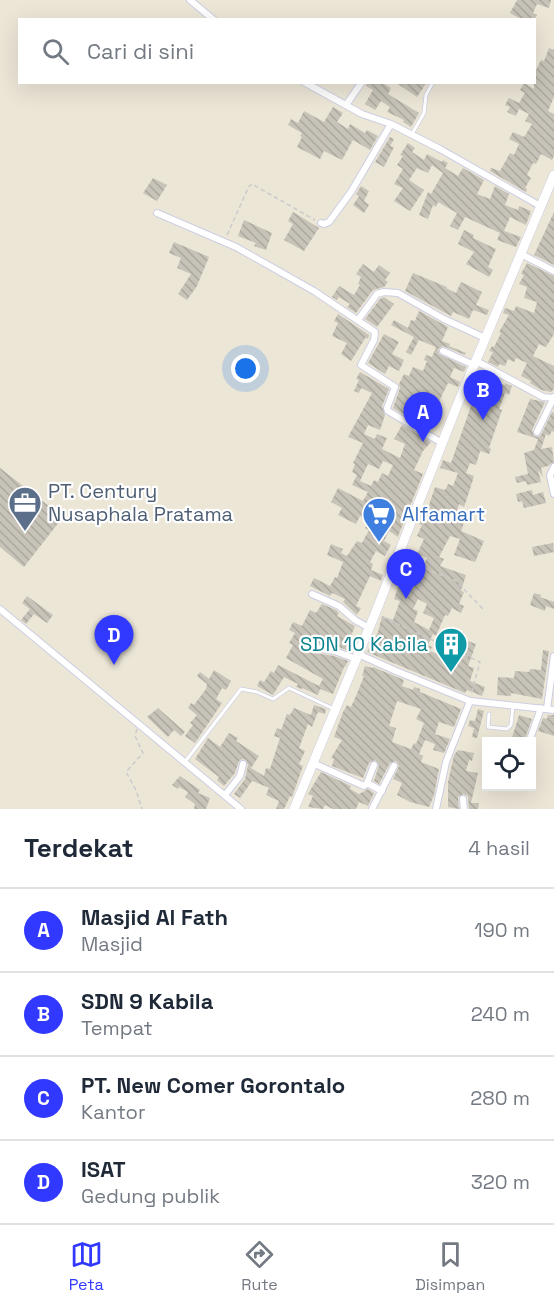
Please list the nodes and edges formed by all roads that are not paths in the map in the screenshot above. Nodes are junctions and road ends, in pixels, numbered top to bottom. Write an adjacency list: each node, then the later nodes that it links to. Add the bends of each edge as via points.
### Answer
1 (190, 0): 2 (street)
2 (212, 18)
3 (308, 84): 6 (street)
4 (361, 84): 6 (street)
5 (433, 84): 8 (lane, via 426,95 424,113)
6 (346, 105): 7 (street)
7 (391, 124): 8 (street); 12 (street, via 351,192 329,222)
8 (411, 136): 10 (street)
9 (554, 175): 10 (main road)
10 (542, 207): 13 (main road)
11 (157, 213): 15 (street, via 224,242)
12 (321, 223)
13 (521, 254): 14 (street); 16 (main road)
14 (554, 271)
15 (358, 320): 16 (street, via 377,294 391,292); 21 (street, via 376,334 360,365 395,387 388,411)
16 (485, 338): 18 (main road)
17 (443, 351): 18 (street)
18 (475, 363): 19 (street, via 543,397); 21 (main road)
19 (554, 397): 20 (street)
20 (537, 432)
21 (442, 443): 26 (main road)
22 (554, 467): 23 (street, via 550,476)
23 (554, 495)
24 (312, 594): 26 (street, via 339,606)
25 (0, 609): 36 (street)
26 (369, 628): 28 (main road)
27 (310, 648): 28 (street)
28 (357, 656): 30 (street); 33 (main road)
29 (554, 656): 32 (street)
30 (470, 700): 31 (street); 48 (street, via 446,762)
31 (513, 705): 32 (street); 34 (lane, via 507,729 488,727)
32 (547, 709): 35 (street)
33 (336, 710): 36 (lane, via 291,688 273,699 241,689); 37 (main road)
34 (489, 714)
35 (531, 737)
36 (184, 763): 43 (street)
37 (313, 763): 41 (street, via 362,785); 46 (main road)
38 (243, 764): 43 (street, via 240,776)
39 (374, 765): 41 (street)
40 (394, 766): 42 (street)
41 (367, 783): 42 (street)
42 (382, 791): 47 (street)
43 (225, 795): 45 (street)
44 (462, 799): 49 (street)
45 (241, 809)
46 (294, 809)
47 (372, 809)
48 (436, 809)
49 (464, 809)

